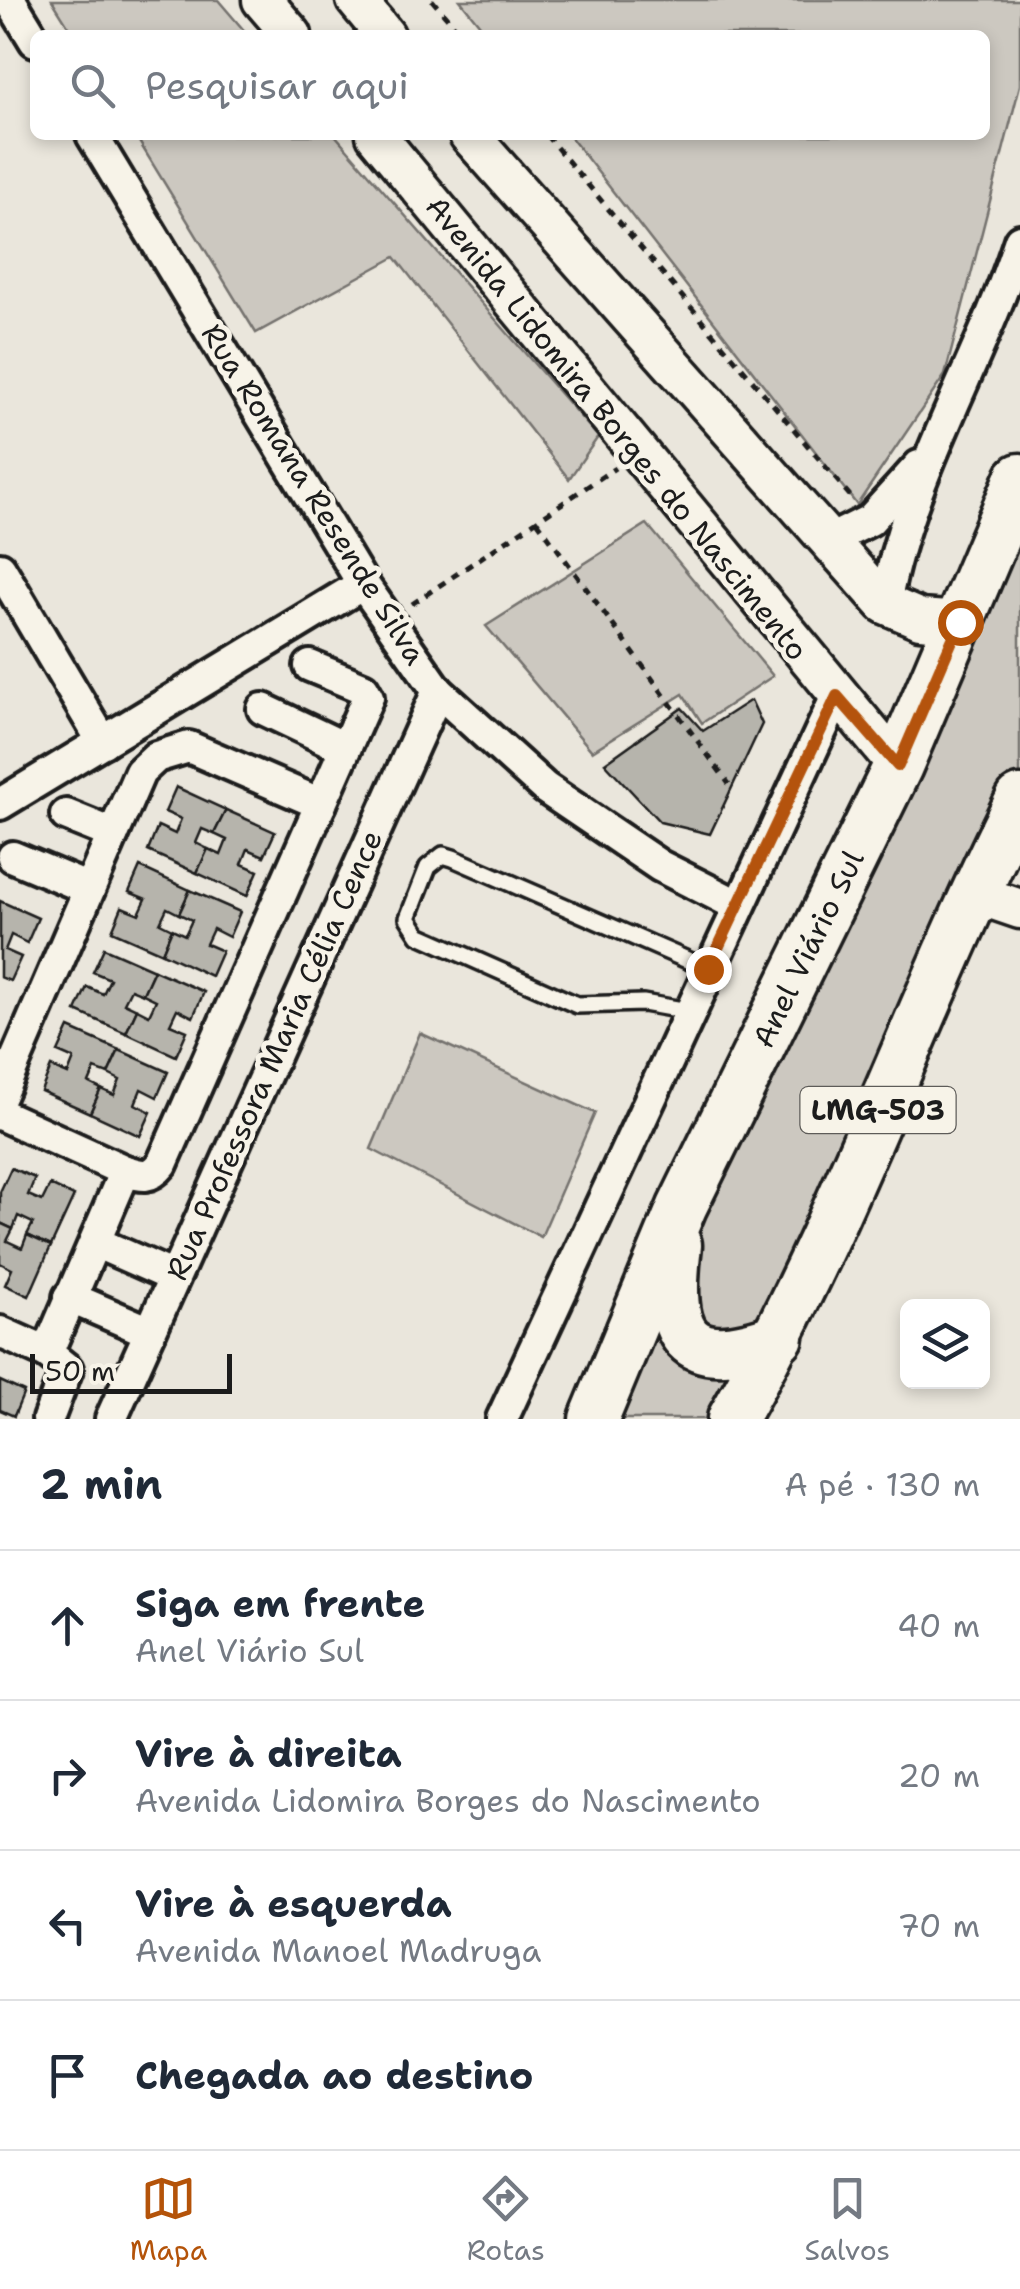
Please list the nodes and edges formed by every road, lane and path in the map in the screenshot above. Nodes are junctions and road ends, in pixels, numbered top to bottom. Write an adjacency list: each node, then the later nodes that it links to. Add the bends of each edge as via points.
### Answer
1 (10, 0): 8 (street)
2 (262, 0): 5 (street)
3 (356, 0): 6 (street)
4 (432, 0): 7 (path)
5 (288, 30)
6 (381, 30)
7 (458, 30)
8 (30, 32)
9 (95, 140): 21 (street, Rua Romana Resende Silva)
10 (380, 140): 14 (street, Avenida Lidomira Borges do Nascimento)
11 (473, 140): 19 (street)
12 (550, 140): 18 (path)
13 (1020, 240): 15 (street)
14 (638, 452): 17 (path); 27 (street, Avenida Lidomira Borges do Nascimento)
15 (931, 452): 18 (street); 22 (street, via 895,550)
16 (1020, 478): 24 (main road, Anel Viário Sul)
17 (538, 520): 23 (path); 32 (path)
18 (870, 520): 19 (street)
19 (828, 541): 22 (street)
20 (0, 568): 29 (street)
21 (363, 584): 23 (street, Rua Romana Resende Silva); 29 (street)
22 (885, 604): 24 (street, via 920,619)
23 (388, 620): 26 (street, Rua Romana Resende Silva)
24 (960, 622): 31 (main road, Anel Viário Sul)
25 (310, 666): 30 (street, via 368,691)
26 (438, 690): 41 (street, Rua Romana Resende Silva, via 545,788 660,866); 50 (street, Rua Professora Maria Célia Cence)
27 (837, 696): 31 (street, Avenida Lidomira Borges do Nascimento); 41 (street)
28 (262, 709): 30 (street)
29 (104, 742): 34 (street)
30 (345, 748): 35 (street)
31 (898, 766): 48 (main road, Anel Viário Sul)
32 (729, 784)
33 (1020, 800): 40 (main road, LMG-503)
34 (0, 804)
35 (321, 804): 37 (street, via 189,746 140,772); 47 (street, via 162,1164 154,1174)
36 (66, 815): 37 (street)
37 (113, 834): 39 (street)
38 (13, 858): 39 (street)
39 (89, 890): 45 (street)
40 (973, 893): 42 (street); 54 (main road, LMG-503)
41 (737, 904): 43 (street)
42 (1020, 909)
43 (708, 969): 44 (street); 44 (lane, via 453,858 442,854 428,867 408,918 419,934 576,1005 643,1003)
44 (688, 1011): 58 (street)
45 (0, 1096)
46 (0, 1114): 47 (street)
47 (125, 1171): 49 (street)
48 (682, 1207): 54 (main road, via 671,1298 680,1333 703,1350 738,1352); 59 (main road, Anel Viário Sul)
49 (95, 1242): 50 (street); 51 (street)
50 (174, 1277): 53 (street, Rua Professora Maria Célia Cence)
51 (69, 1297): 53 (street); 55 (street)
52 (0, 1332): 55 (street)
53 (150, 1332): 57 (street, Rua Professora Maria Célia Cence)
54 (779, 1338): 60 (main road, LMG-503)
55 (48, 1352): 56 (street, via 67,1369)
56 (48, 1419)
57 (111, 1419)
58 (502, 1419)
59 (594, 1419)
60 (732, 1419)

